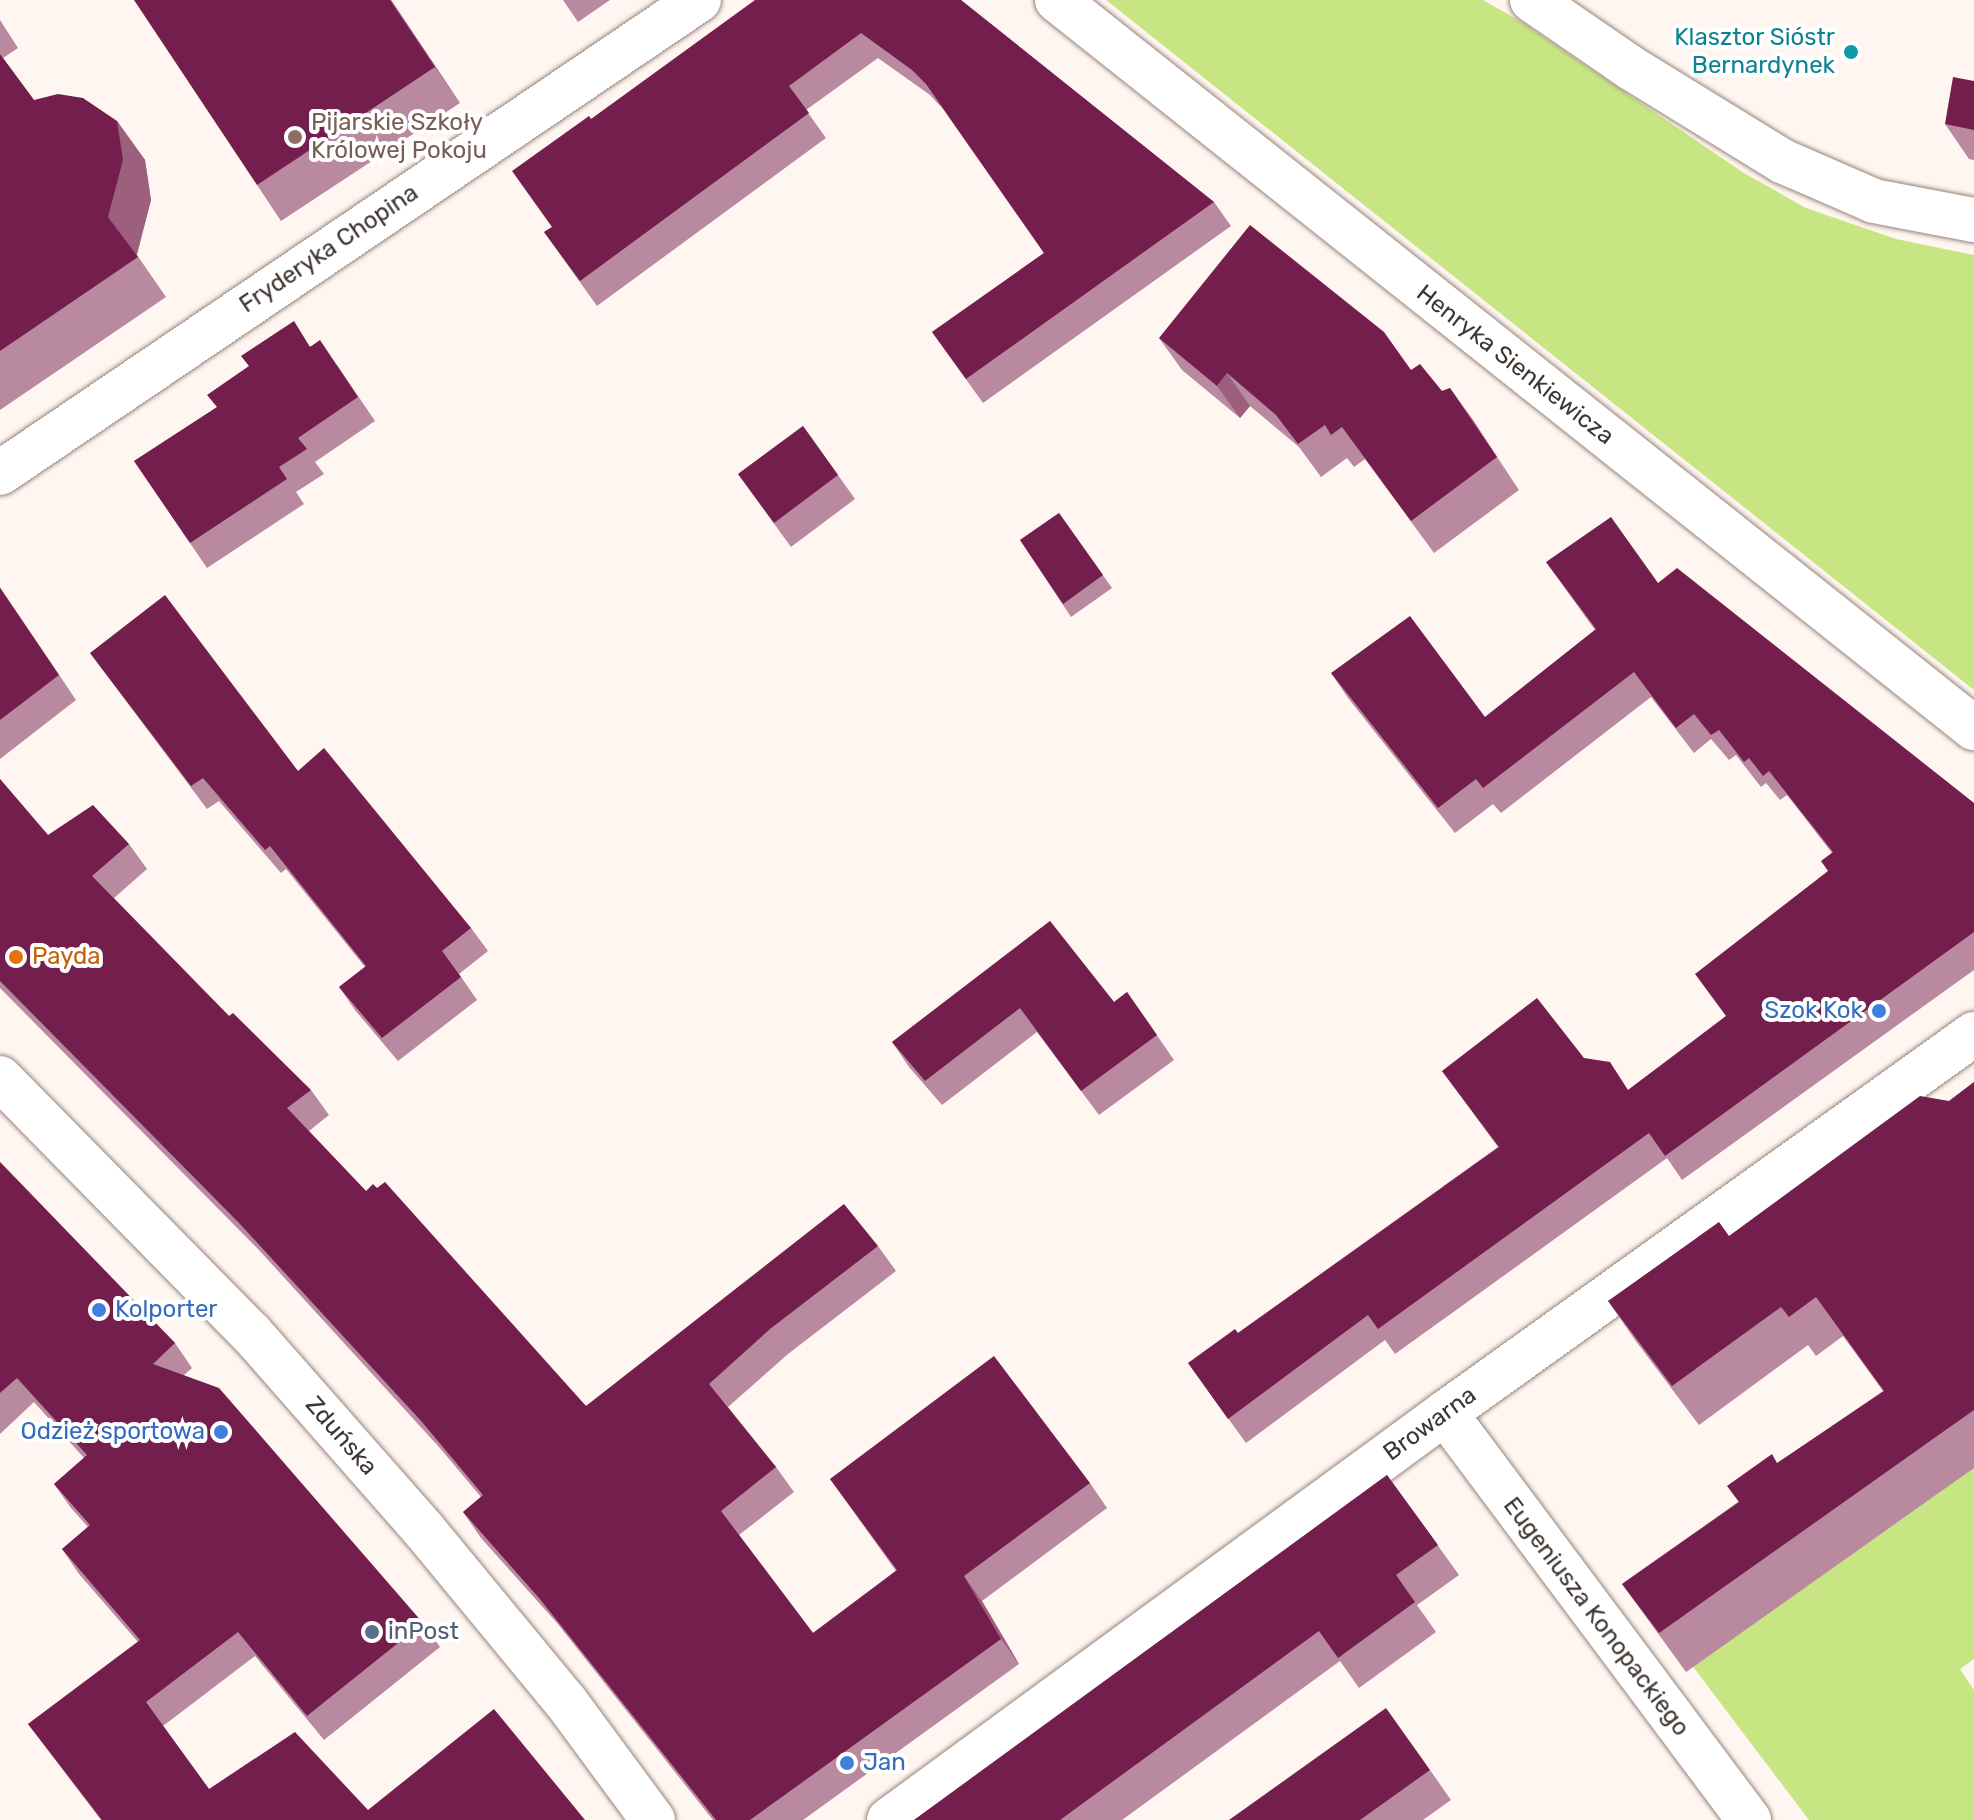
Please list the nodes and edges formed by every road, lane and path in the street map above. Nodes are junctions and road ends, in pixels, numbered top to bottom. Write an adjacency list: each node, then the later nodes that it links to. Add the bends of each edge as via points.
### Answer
1 (699, 0): 5 (street, Fryderyka Chopina)
2 (1057, 0): 6 (street, Henryka Sienkiewicza)
3 (1532, 0): 4 (street, via 1782,161 1874,201)
4 (1974, 220)
5 (0, 473)
6 (1974, 728)
7 (1974, 1034): 9 (street, Browarna)
8 (0, 1078): 10 (street, Zduńska, via 291,1379 424,1530 566,1702)
9 (1445, 1413): 11 (street, Browarna); 12 (street, Eugeniusza Konopackiego)
10 (653, 1820)
11 (889, 1820)
12 (1749, 1820)

